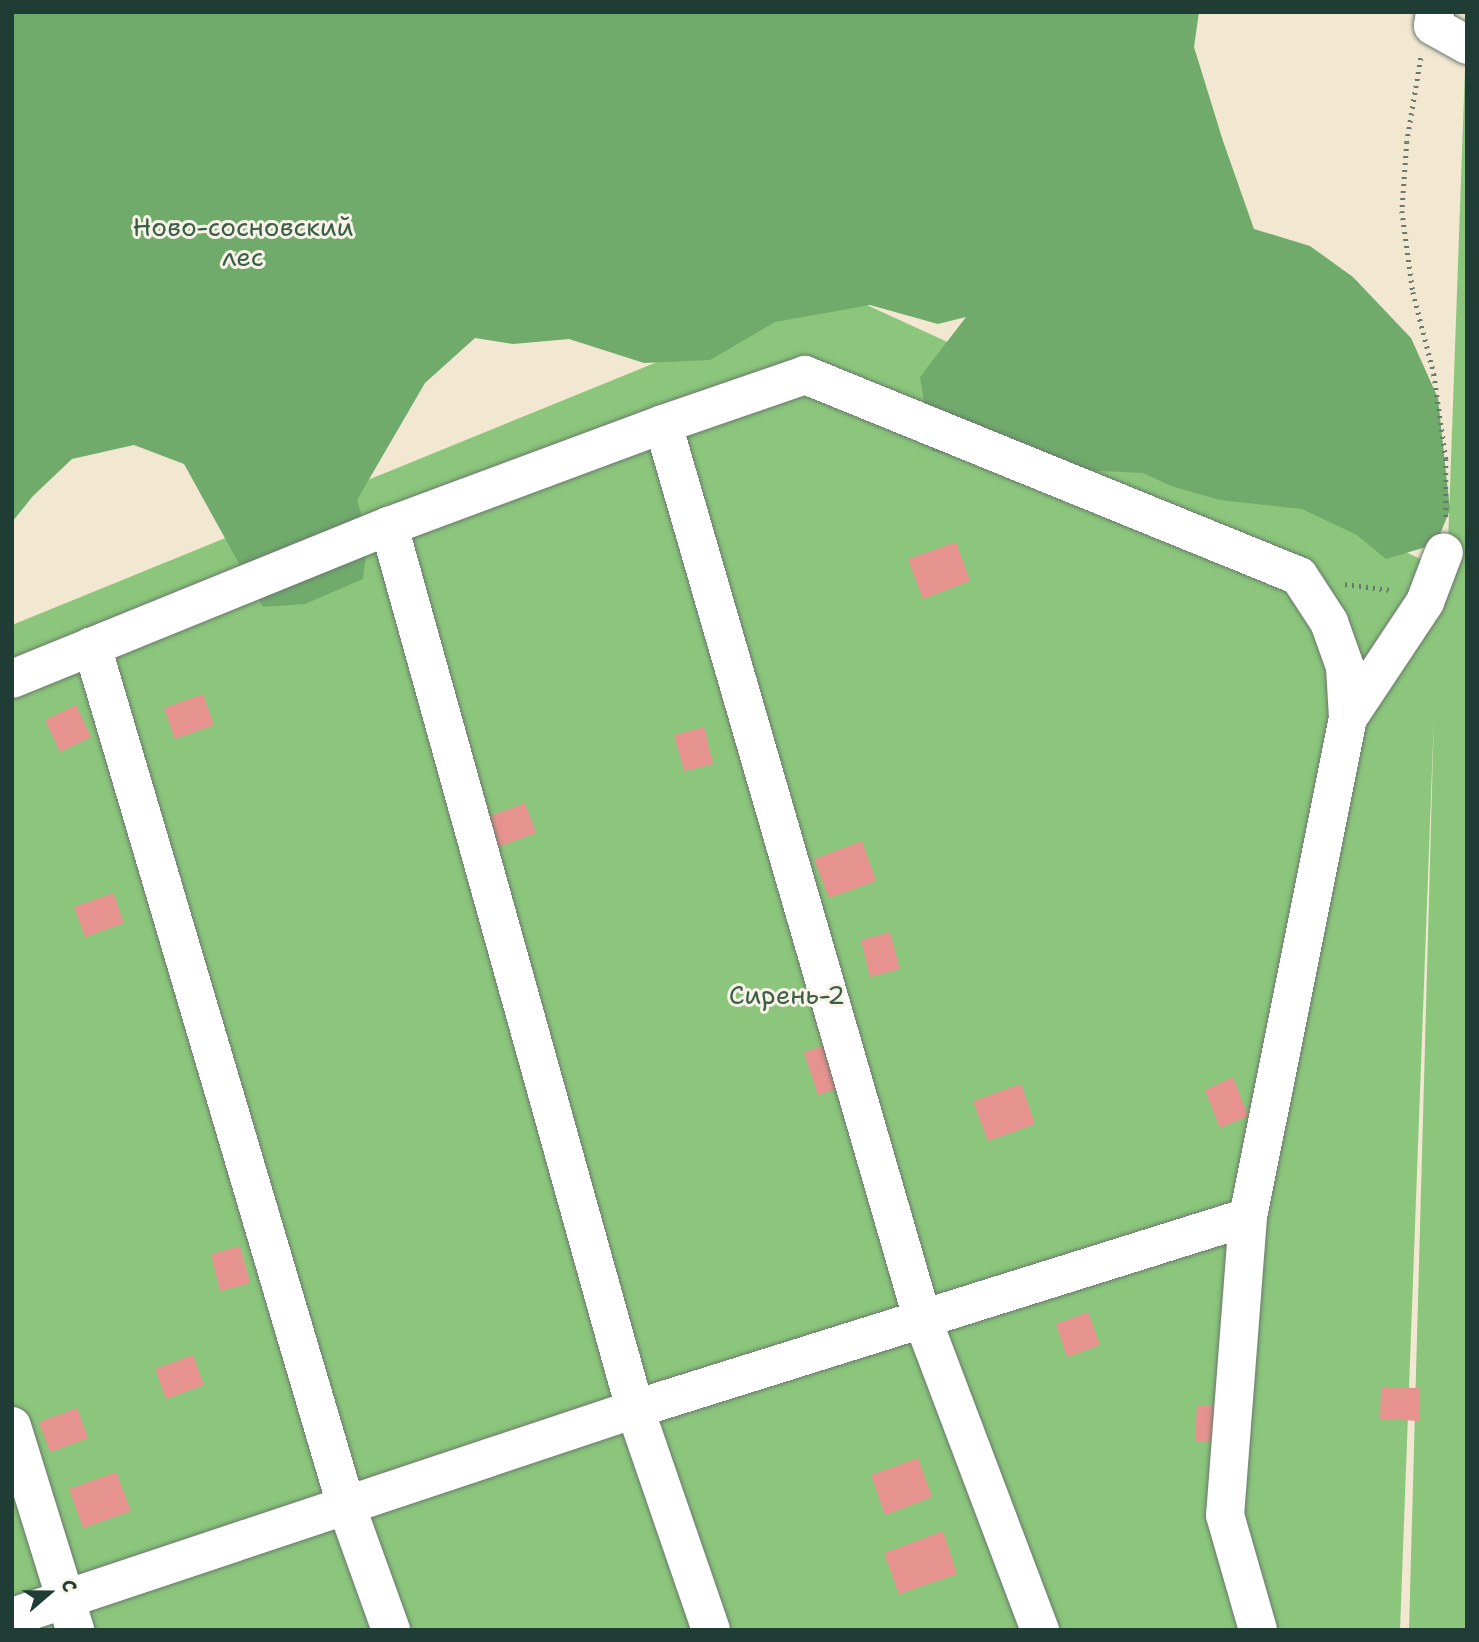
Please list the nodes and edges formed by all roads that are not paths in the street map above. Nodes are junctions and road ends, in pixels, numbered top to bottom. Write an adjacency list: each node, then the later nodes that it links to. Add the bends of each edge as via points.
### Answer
1 (1434, 19): 2 (street)
2 (1467, 45)
3 (663, 424): 4 (street); 8 (street, via 805,375 1299,576 1329,622 1345,667); 10 (street)
4 (389, 526): 6 (street); 11 (street)
5 (1438, 568): 8 (street, via 1425,602)
6 (92, 646): 7 (street); 13 (street)
7 (12, 679)
8 (1348, 718): 9 (street)
9 (1248, 1217): 10 (street); 19 (street, via 1225,1515)
10 (922, 1318): 11 (street); 18 (street)
11 (635, 1409): 13 (street); 17 (street)
12 (12, 1426): 14 (street)
13 (346, 1505): 14 (street); 16 (street)
14 (70, 1615): 15 (street)
15 (12, 1617)
16 (391, 1630)
17 (711, 1630)
18 (1040, 1630)
19 (1258, 1630)

